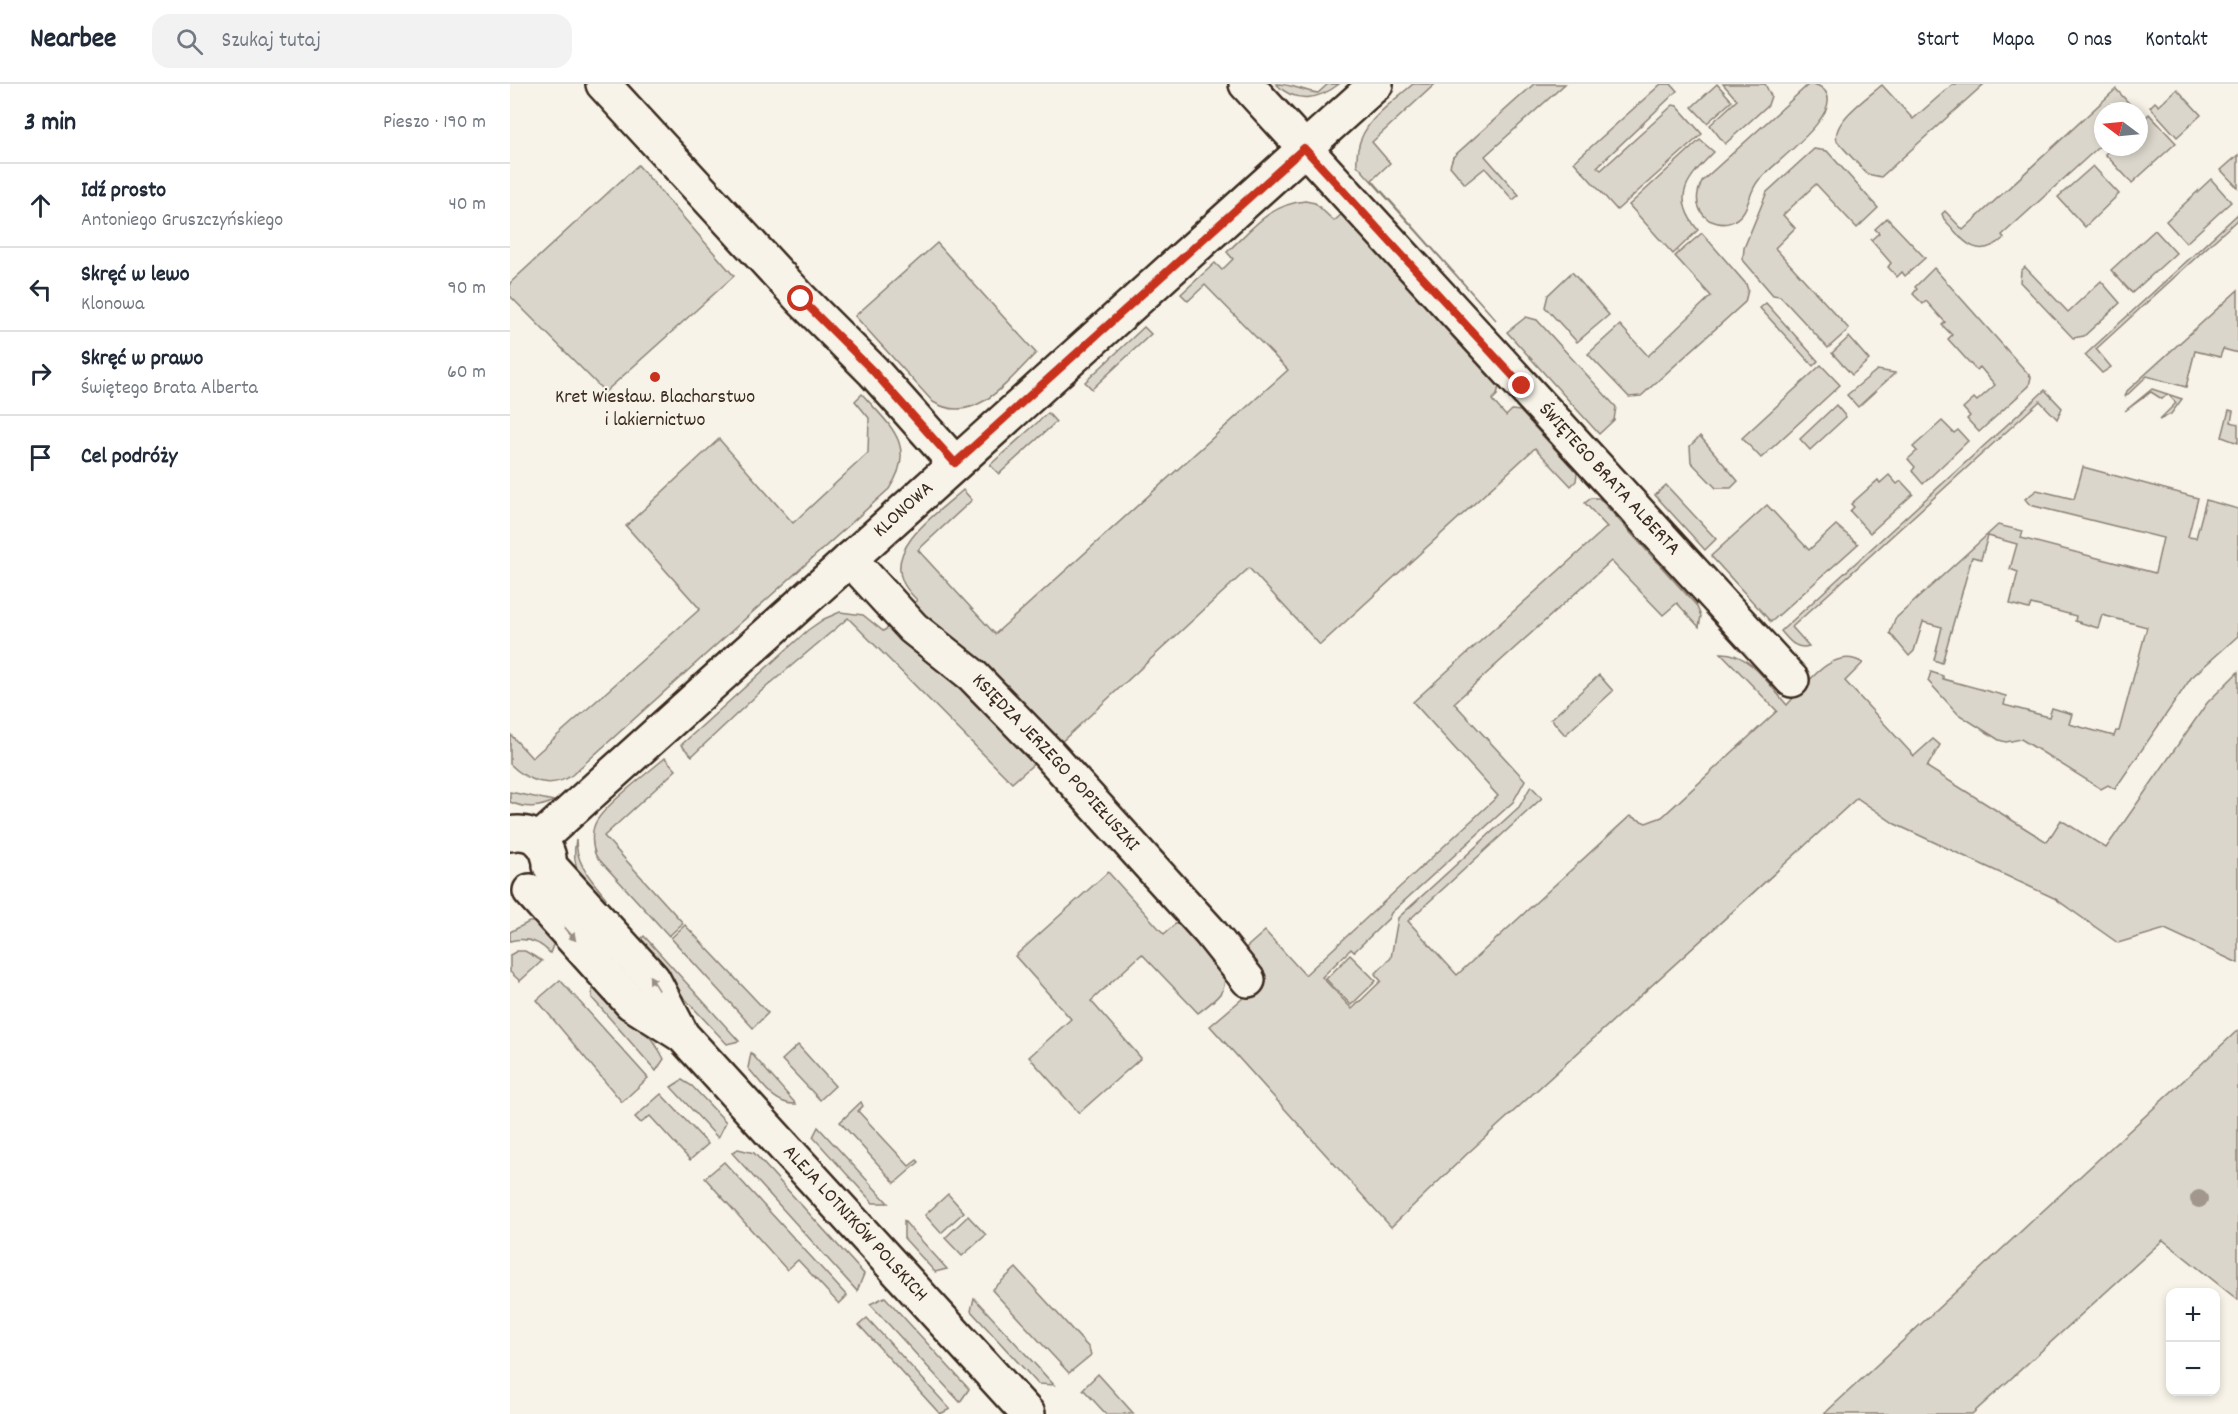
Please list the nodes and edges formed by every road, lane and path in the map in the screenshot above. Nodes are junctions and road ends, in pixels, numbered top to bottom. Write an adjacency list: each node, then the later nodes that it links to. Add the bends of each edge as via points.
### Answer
1 (603, 84): 5 (street)
2 (1246, 84): 4 (street, ŚWIĘTEGO BRATA ALBERTA)
3 (1376, 84): 4 (street, KLONOWA)
4 (1304, 148): 5 (street, KLONOWA); 7 (street, ŚWIĘTEGO BRATA ALBERTA)
5 (955, 463): 6 (street, KLONOWA)
6 (850, 558): 8 (street, KLONOWA); 9 (street, KSIĘDZA JERZEGO POPIEŁUSZKI, via 913,628 972,675 1048,753 1210,932)
7 (1792, 680)
8 (521, 864): 10 (street, ALEJA LOTNIKÓW POLSKICH, via 631,1003 682,1035)
9 (1248, 980)
10 (1028, 1414)

